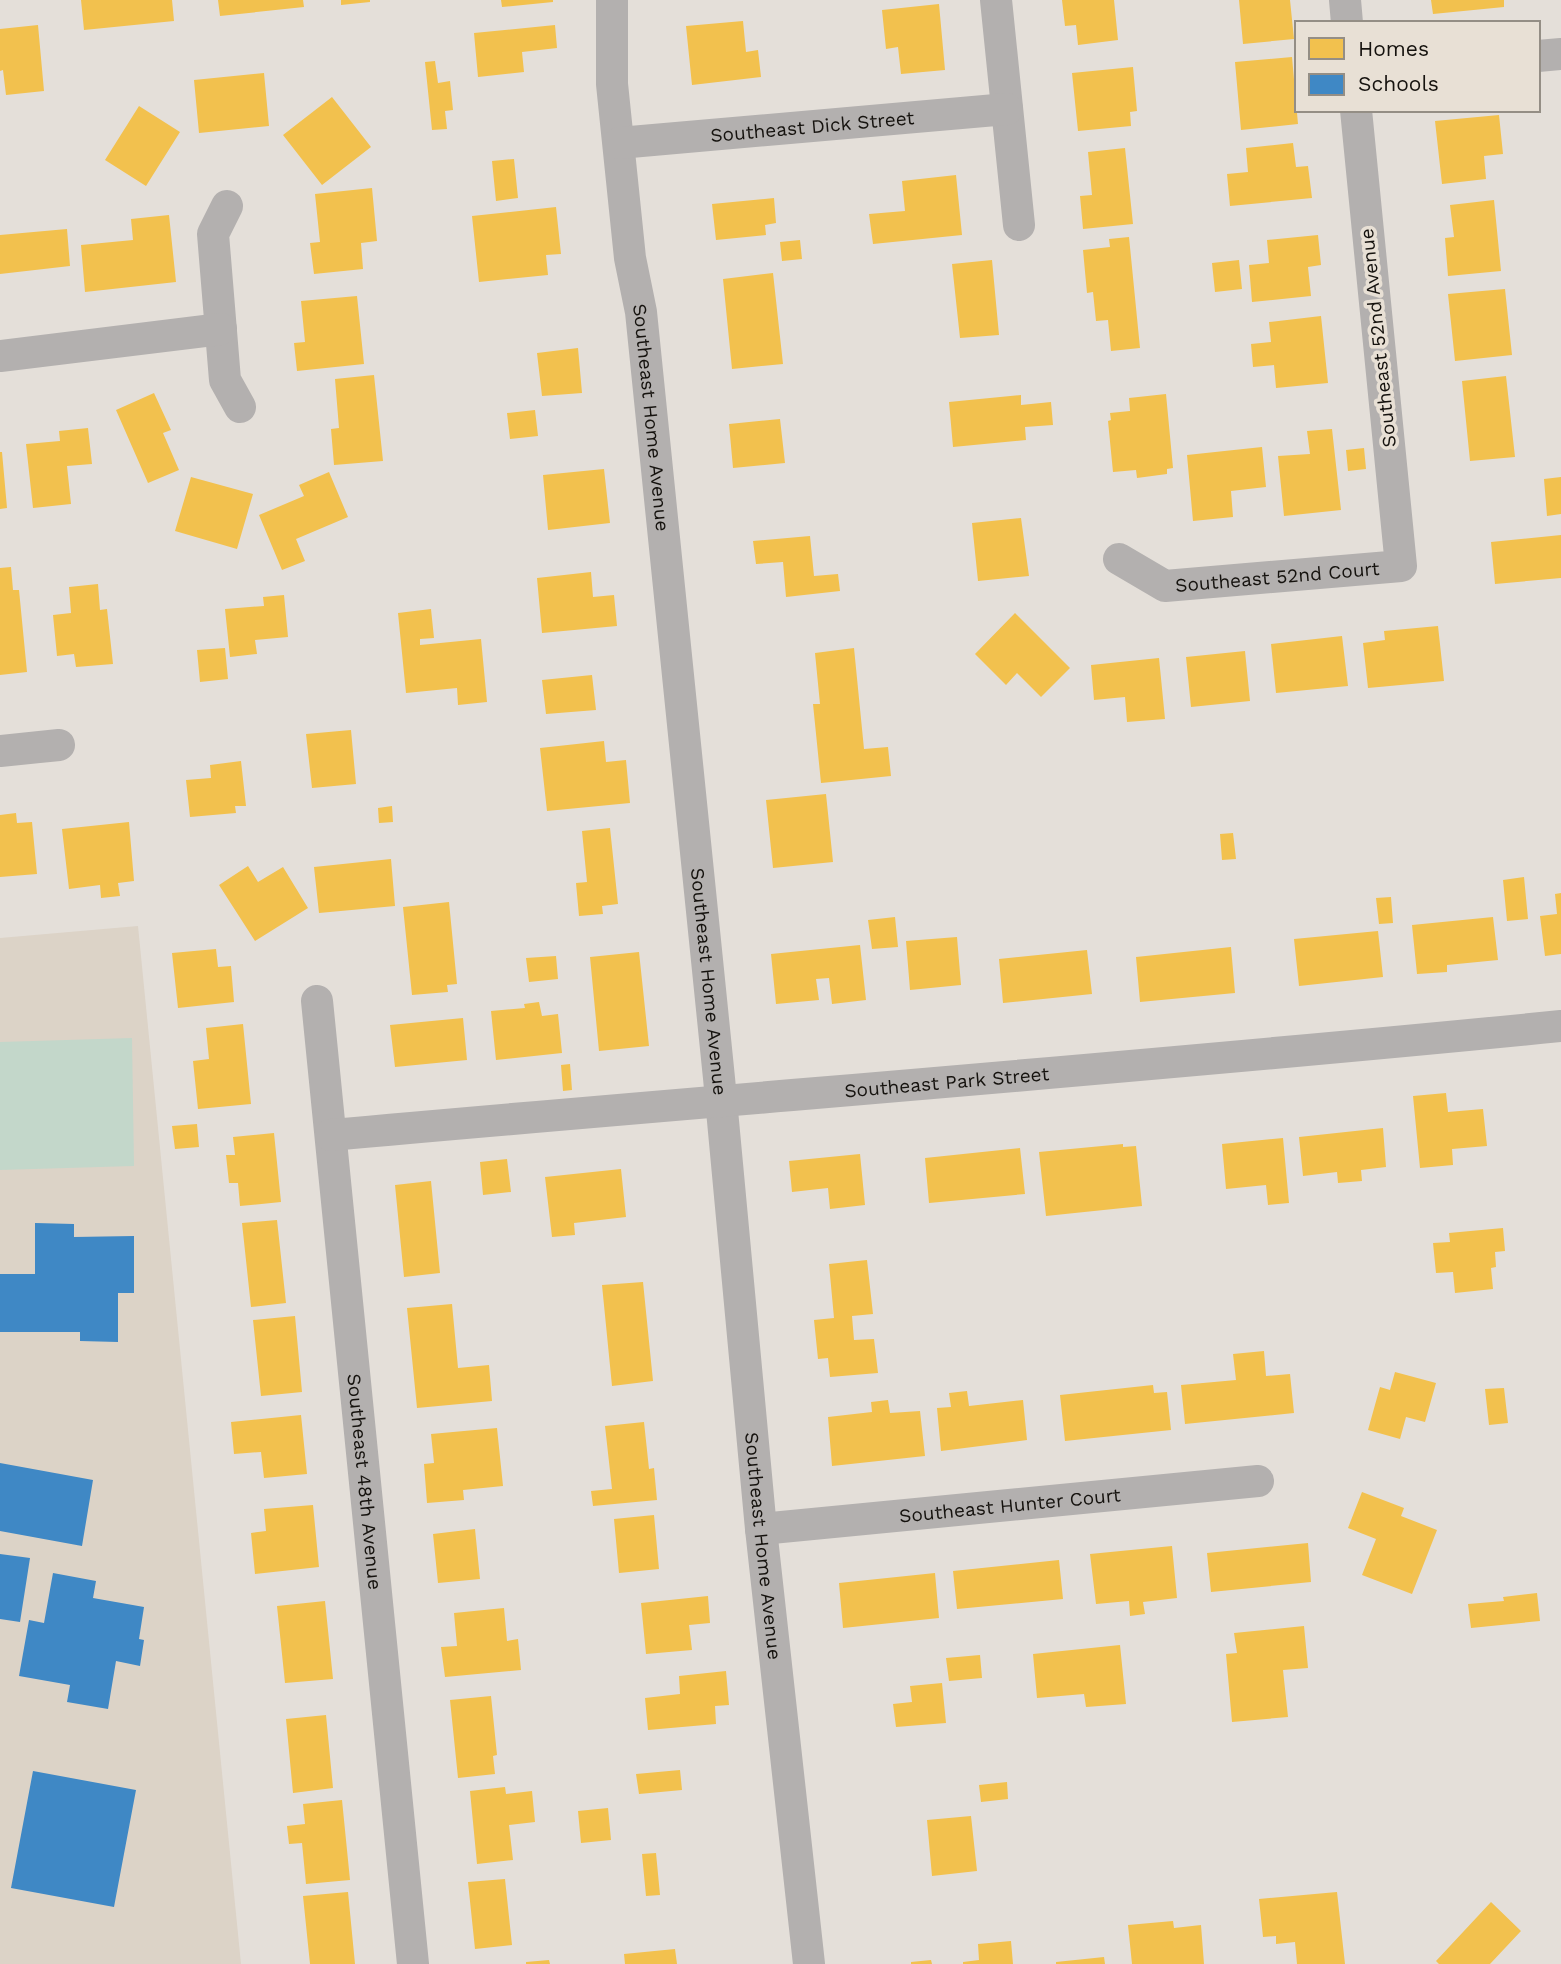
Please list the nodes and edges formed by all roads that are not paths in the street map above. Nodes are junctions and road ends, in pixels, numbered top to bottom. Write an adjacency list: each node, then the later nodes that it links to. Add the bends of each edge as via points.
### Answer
1 (612, 0): 9 (street, Southeast Home Avenue, via 611,57)
2 (996, 0): 7 (street)
3 (1345, 0): 4 (street)
4 (1347, 21)
5 (1561, 54): 6 (street)
6 (1540, 56)
7 (1007, 109): 9 (street, Southeast Dick Street); 11 (street)
8 (1356, 112): 16 (street, Southeast 52nd Avenue)
9 (619, 143): 21 (street, Southeast Home Avenue, via 630,258 641,312)
10 (227, 206): 12 (street, via 213,234)
11 (1019, 225)
12 (221, 329): 13 (street); 14 (street, via 225,380)
13 (0, 356)
14 (240, 407)
15 (1119, 559): 16 (street, Southeast 52nd Court, via 1166,586)
16 (1401, 566)
17 (59, 745): 18 (street)
18 (0, 751)
19 (317, 1001): 22 (street, Southeast 48th Avenue)
20 (1561, 1026): 21 (street, Southeast Park Street, via 1239,1058)
21 (720, 1100): 22 (street, Southeast Park Street); 24 (street, Southeast Home Avenue)
22 (331, 1135): 25 (street, Southeast 48th Avenue)
23 (1258, 1481): 24 (street, Southeast Hunter Court)
24 (761, 1529): 26 (street, Southeast Home Avenue)
25 (413, 1964)
26 (808, 1964)

